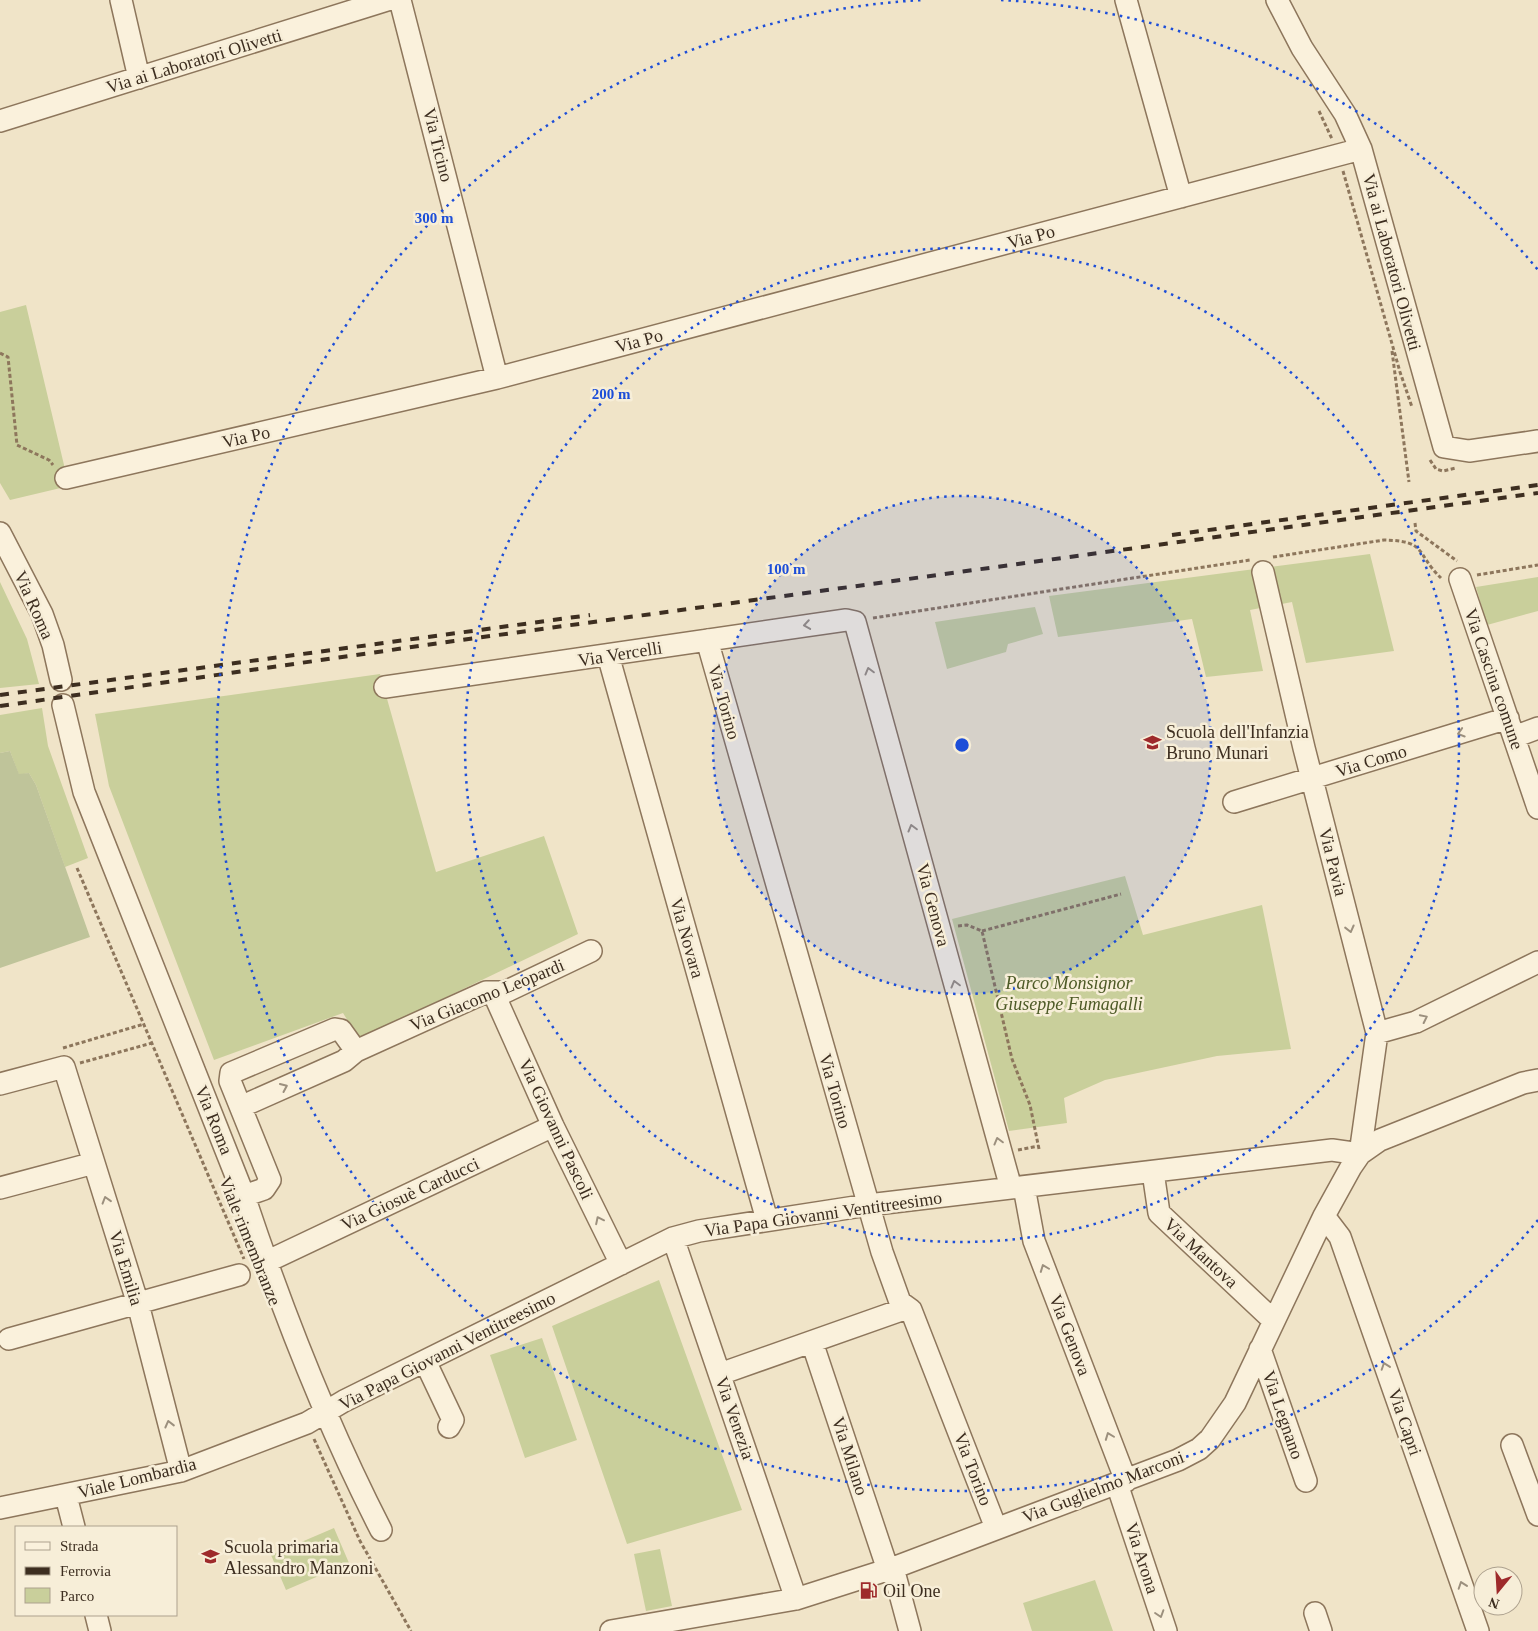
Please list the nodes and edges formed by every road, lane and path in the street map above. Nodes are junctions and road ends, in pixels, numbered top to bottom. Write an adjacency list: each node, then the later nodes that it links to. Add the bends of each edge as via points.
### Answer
1 (121, 0): 6 (street)
2 (387, 0): 6 (street, Via ai Laboratori Olivetti)
3 (400, 0): 12 (street, Via Ticino)
4 (1126, 0): 9 (street)
5 (1278, 0): 8 (street, Via ai Laboratori Olivetti, via 1302,48 1346,114)
6 (139, 78): 7 (street, Via ai Laboratori Olivetti)
7 (0, 122)
8 (1361, 149): 9 (street, Via Po); 13 (street, Via ai Laboratori Olivetti, via 1444,447 1468,451)
9 (1181, 197): 12 (street, Via Po)
10 (1390, 337): 15 (path)
11 (0, 353): 14 (path, via 8,357 17,445 48,460)
12 (497, 378): 14 (street, Via Po)
13 (1538, 441)
14 (66, 478)
15 (1409, 482)
16 (1415, 523): 20 (path, via 1416,531 1456,559)
17 (0, 533): 24 (street, Via Roma, via 42,614)
18 (1261, 563): 20 (path, via 1384,540 1400,540 1421,550 1441,578); 21 (path); 29 (street, Via Pavia)
19 (1538, 565): 20 (path)
20 (1460, 579): 27 (street, Via Cascina comune)
21 (855, 622): 22 (street, Via Vercelli, one-way to 22, via 846,620); 34 (street, Via Genova, one-way to 21)
22 (707, 640): 23 (street, Via Vercelli); 55 (street, Via Torino)
23 (608, 656): 25 (street, Via Vercelli); 57 (street, Via Novara)
24 (61, 680)
25 (385, 687)
26 (63, 705): 54 (street, Via Roma, via 84,792)
27 (1511, 728): 28 (street, Via Como); 29 (street, Via Como, one-way to 29); 31 (street, Via Cascina comune)
28 (1538, 728)
29 (1312, 780): 30 (street, Via Como); 40 (street, Via Pavia, one-way to 40)
30 (1234, 802)
31 (1538, 808)
32 (77, 868): 39 (path, Viale rimembranze)
33 (1121, 894): 35 (path)
34 (940, 928): 35 (path, via 967,925); 52 (street, Via Genova, one-way to 34)
35 (982, 931): 48 (path, via 1012,1059 1030,1105)
36 (591, 951): 38 (street, Via Giacomo Leopardi, via 505,992)
37 (1538, 962): 40 (street, one-way to 37, via 1416,1022)
38 (493, 992): 42 (street, Via Giacomo Leopardi, via 486,992); 47 (street, Via Giovanni Pascoli)
39 (144, 1024): 41 (path, Viale rimembranze); 43 (path)
40 (1377, 1033): 49 (street, Via Pavia)
41 (152, 1043): 43 (path); 60 (path, Viale rimembranze)
42 (356, 1051): 46 (street, Via Giacomo Leopardi, one-way to 42, via 247,1104 344,1061); 46 (street, via 341,1030 334,1029 237,1068 231,1073 230,1081)
43 (59, 1059): 44 (street); 50 (street, Via Emilia)
44 (1, 1080)
45 (1538, 1080): 49 (street, Via Guglielmo Marconi, via 1523,1083 1380,1140)
46 (242, 1110): 54 (street, via 270,1180 264,1188)
47 (553, 1126): 59 (street, Via Giovanni Pascoli, one-way to 47); 60 (street, Via Giosuè Carducci)
48 (1039, 1149)
49 (1360, 1154): 51 (street, Via Papa Giovanni Ventitreesimo, via 1332,1150); 56 (street, Via Guglielmo Marconi)
50 (94, 1163): 53 (street); 61 (street, Via Emilia, one-way to 50)
51 (1153, 1172): 52 (street, Via Papa Giovanni Ventitreesimo); 63 (street, Via Mantova, via 1159,1213)
52 (1017, 1187): 55 (street, Via Papa Giovanni Ventitreesimo); 75 (street, Via Genova, one-way to 52)
53 (0, 1188)
54 (244, 1196): 60 (street, Via Roma)
55 (868, 1205): 57 (street, Via Papa Giovanni Ventitreesimo); 62 (street, Via Torino, via 900,1302)
56 (1324, 1216): 63 (street, Via Guglielmo Marconi); 90 (street, Via Capri, one-way to 56, via 1340,1237)
57 (767, 1220): 58 (street, Via Papa Giovanni Ventitreesimo)
58 (674, 1238): 59 (street, Via Papa Giovanni Ventitreesimo); 68 (street, Via Venezia)
59 (620, 1264): 67 (street, Via Papa Giovanni Ventitreesimo)
60 (250, 1267): 61 (street, Via Giosuè Carducci); 69 (street, Via Roma)
61 (138, 1304): 64 (street, Via Giosuè Carducci); 73 (street, Via Emilia, one-way to 61)
62 (907, 1308): 65 (street); 80 (street, Via Torino, via 911,1310)
63 (1274, 1321): 66 (street, Via Guglielmo Marconi)
64 (9, 1339)
65 (812, 1342): 68 (street); 82 (street, Via Milano)
66 (1260, 1349): 74 (street, Via Legnano); 75 (street, Via Guglielmo Marconi, via 1235,1403 1210,1439 1178,1460)
67 (425, 1361): 69 (street, Via Papa Giovanni Ventitreesimo); 71 (street, via 453,1420)
68 (720, 1374): 83 (street, Via Venezia)
69 (326, 1413): 70 (street, Viale Lombardia); 81 (street, Via Roma)
70 (307, 1423): 73 (street, Viale Lombardia); 86 (path, via 360,1541)
71 (449, 1427)
72 (1512, 1445): 78 (street)
73 (181, 1471): 76 (street, Viale Lombardia)
74 (1306, 1481)
75 (1122, 1483): 80 (street, Via Guglielmo Marconi); 89 (street, Via Arona, one-way to 89)
76 (66, 1496): 77 (street, Viale Lombardia); 79 (street)
77 (0, 1508)
78 (1538, 1514)
79 (74, 1526)
80 (996, 1528): 82 (street, Via Guglielmo Marconi)
81 (381, 1529)
82 (890, 1569): 83 (street, Via Guglielmo Marconi); 88 (street, Via Milano)
83 (796, 1599): 87 (street, Via Guglielmo Marconi)
84 (96, 1616): 85 (street)
85 (100, 1631)
86 (411, 1631)
87 (611, 1631)
88 (910, 1631)
89 (1166, 1631)
90 (1478, 1631)

